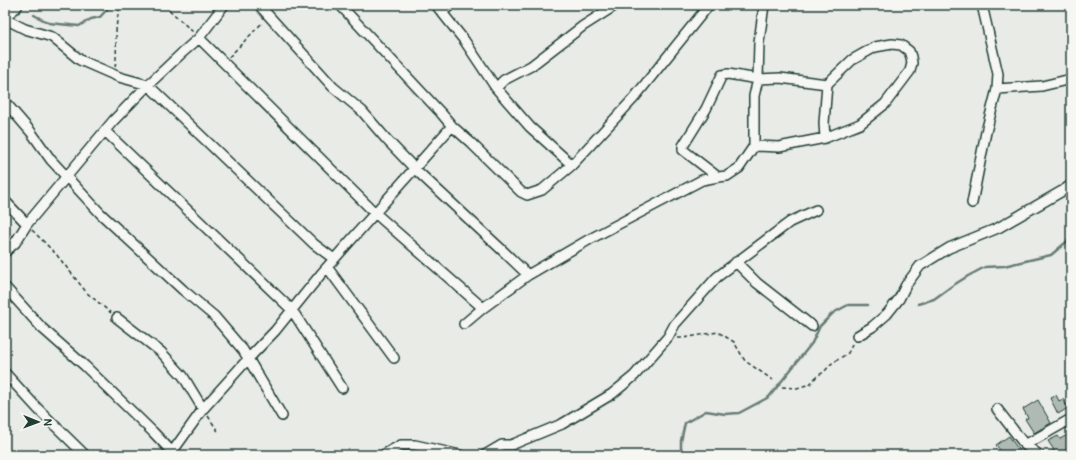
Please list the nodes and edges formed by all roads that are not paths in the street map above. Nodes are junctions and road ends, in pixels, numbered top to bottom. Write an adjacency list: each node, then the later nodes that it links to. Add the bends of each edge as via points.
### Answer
1 (14, 5): 11 (highway)
2 (224, 5): 13 (street)
3 (259, 5): 26 (street, via 333,87 362,111)
4 (340, 5): 21 (street)
5 (451, 5): 10 (street)
6 (616, 5): 18 (street, via 583,26 531,66 504,80)
7 (709, 5): 25 (street, via 634,98)
8 (764, 5): 14 (street)
9 (982, 5): 19 (street, via 998,74)
10 (439, 9): 18 (street, via 464,40)
11 (5, 12)
12 (5, 19): 17 (street, via 52,38 80,60 119,77)
13 (199, 38): 17 (street); 33 (street)
14 (758, 79): 16 (street, via 780,78); 24 (street, via 754,96); 27 (street, via 722,75 706,109 684,143 683,150)
15 (1071, 79): 19 (street, via 1042,86)
16 (827, 84): 23 (street); 23 (street, via 852,60 875,47 892,44 900,45 909,51 912,63 910,71 885,104 860,124)
17 (148, 85): 22 (street); 36 (street, via 314,244)
18 (496, 88): 25 (street, via 530,126)
19 (997, 89): 31 (street)
20 (5, 102): 28 (street)
21 (452, 126): 25 (street, via 527,195 542,190); 26 (street)
22 (105, 131): 28 (street); 42 (street)
23 (825, 138): 24 (street, via 779,147)
24 (754, 146): 27 (street, via 739,168 726,176)
25 (572, 165)
26 (415, 169): 33 (street); 39 (street)
27 (718, 177): 39 (street, via 702,180)
28 (66, 178): 34 (street); 48 (street, via 101,214 214,316)
29 (1071, 185): 46 (street, via 998,228 949,248 920,266 887,314)
30 (5, 201): 34 (street)
31 (972, 203)
32 (816, 210): 37 (street, via 790,222)
33 (375, 212): 36 (street); 41 (street)
34 (27, 224): 35 (street, via 15,243)
35 (5, 252)
36 (334, 259): 38 (street)
37 (736, 262): 45 (street, via 757,284); 60 (street, via 717,277 634,376 612,394 562,424 511,445 502,445)
38 (327, 267): 42 (street); 47 (street)
39 (528, 275): 41 (street)
40 (5, 288): 56 (street, via 42,328 147,426)
41 (483, 308): 44 (street)
42 (292, 310): 48 (street); 50 (street)
43 (117, 318): 51 (street, via 161,352 183,376)
44 (464, 324)
45 (812, 326)
46 (857, 336)
47 (394, 358)
48 (248, 359): 51 (street); 53 (street)
49 (5, 373): 57 (street)
50 (342, 388)
51 (204, 408): 56 (street)
52 (997, 409): 55 (street)
53 (282, 416)
54 (1071, 418): 55 (street)
55 (1026, 445): 61 (street)
56 (172, 454)
57 (85, 455)
58 (383, 455): 59 (street, via 401,445 414,445)
59 (460, 455)
60 (485, 455)
61 (1039, 455)

